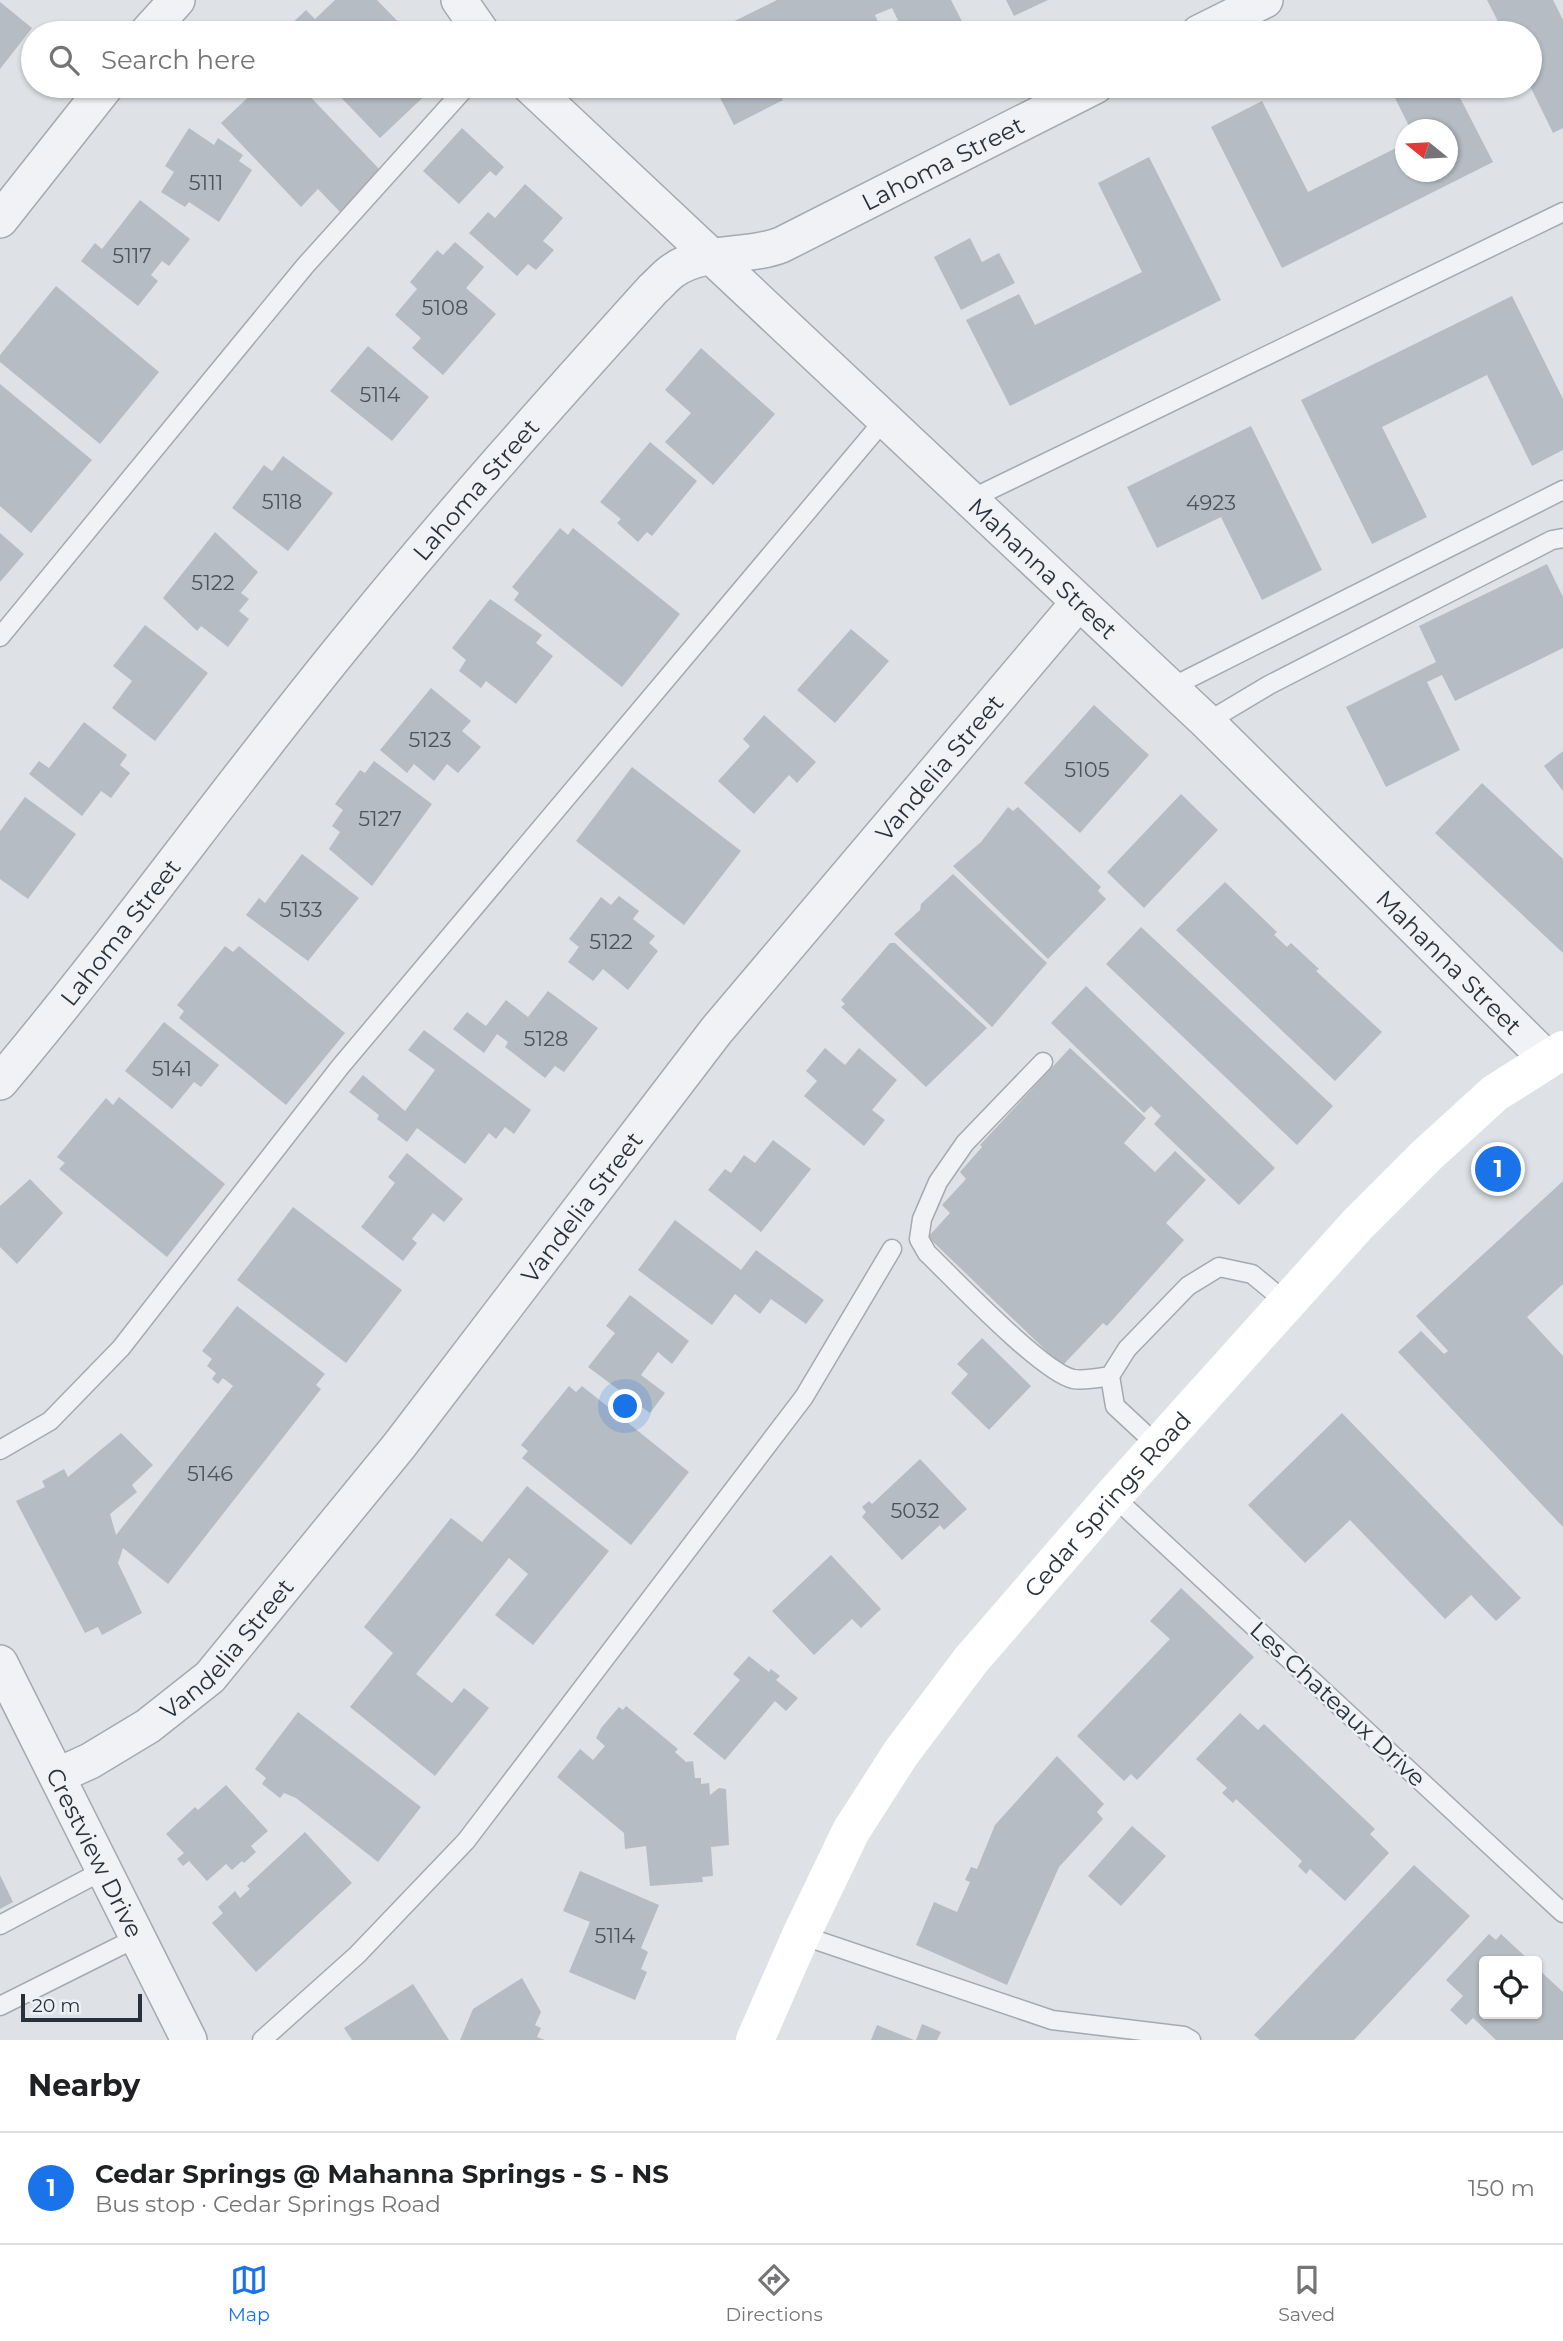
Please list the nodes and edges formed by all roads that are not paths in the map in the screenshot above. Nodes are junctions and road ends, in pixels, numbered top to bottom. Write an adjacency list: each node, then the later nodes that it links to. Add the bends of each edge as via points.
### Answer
1 (177, 0): 4 (street)
2 (459, 0): 5 (street)
3 (1265, 0): 6 (street)
4 (159, 21)
5 (474, 21)
6 (1223, 21)
7 (97, 98): 12 (street)
8 (456, 98): 19 (lane, via 305,266)
9 (543, 98): 13 (street, Mahanna Street)
10 (1071, 98): 13 (street, Lahoma Street, via 781,245)
11 (1563, 212): 16 (lane)
12 (0, 220)
13 (711, 256): 14 (street, Mahanna Street); 24 (street, Lahoma Street, via 675,270 653,289 506,452 353,634)
14 (885, 419): 16 (street, Mahanna Street); 29 (lane, via 340,1067 121,1348 50,1421)
15 (1563, 490): 20 (lane)
16 (970, 499): 18 (street, Mahanna Street)
17 (1563, 538): 21 (lane, via 1269,685)
18 (1079, 603): 20 (street, Mahanna Street); 32 (street, Vandelia Street, via 716,1031 399,1446 210,1676 148,1726)
19 (0, 636)
20 (1170, 688): 21 (street, Mahanna Street)
21 (1207, 722): 22 (street, Mahanna Street)
22 (1555, 1055): 26 (main road, Cedar Springs Road, via 1495,1093 1427,1155)
23 (1043, 1062): 27 (lane, via 965,1143 938,1182 919,1239 927,1253 1035,1356 1070,1379)
24 (0, 1082)
25 (892, 1249): 41 (lane, via 804,1397 466,1841 357,1955)
26 (1286, 1302): 27 (lane, via 1252,1274 1219,1268 1188,1286 1127,1349); 28 (main road, Cedar Springs Road)
27 (1110, 1376): 28 (lane, via 1115,1406)
28 (1158, 1446): 30 (main road, Cedar Springs Road)
29 (0, 1450)
30 (1113, 1496): 34 (lane, Les Chateaux Drive); 36 (main road, Cedar Springs Road, via 971,1660 901,1753 852,1831)
31 (0, 1663): 32 (street, Crestview Drive)
32 (57, 1776): 33 (street, Crestview Drive)
33 (104, 1870): 35 (lane); 37 (street, Crestview Drive)
34 (1563, 1913)
35 (0, 1925)
36 (801, 1935): 39 (lane, via 1052,2020); 42 (main road, Cedar Springs Road)
37 (138, 1937): 38 (lane); 40 (street, Crestview Drive)
38 (0, 2006)
39 (1113, 2034): 43 (lane)
40 (189, 2040)
41 (262, 2040)
42 (755, 2040)
43 (1191, 2040)

